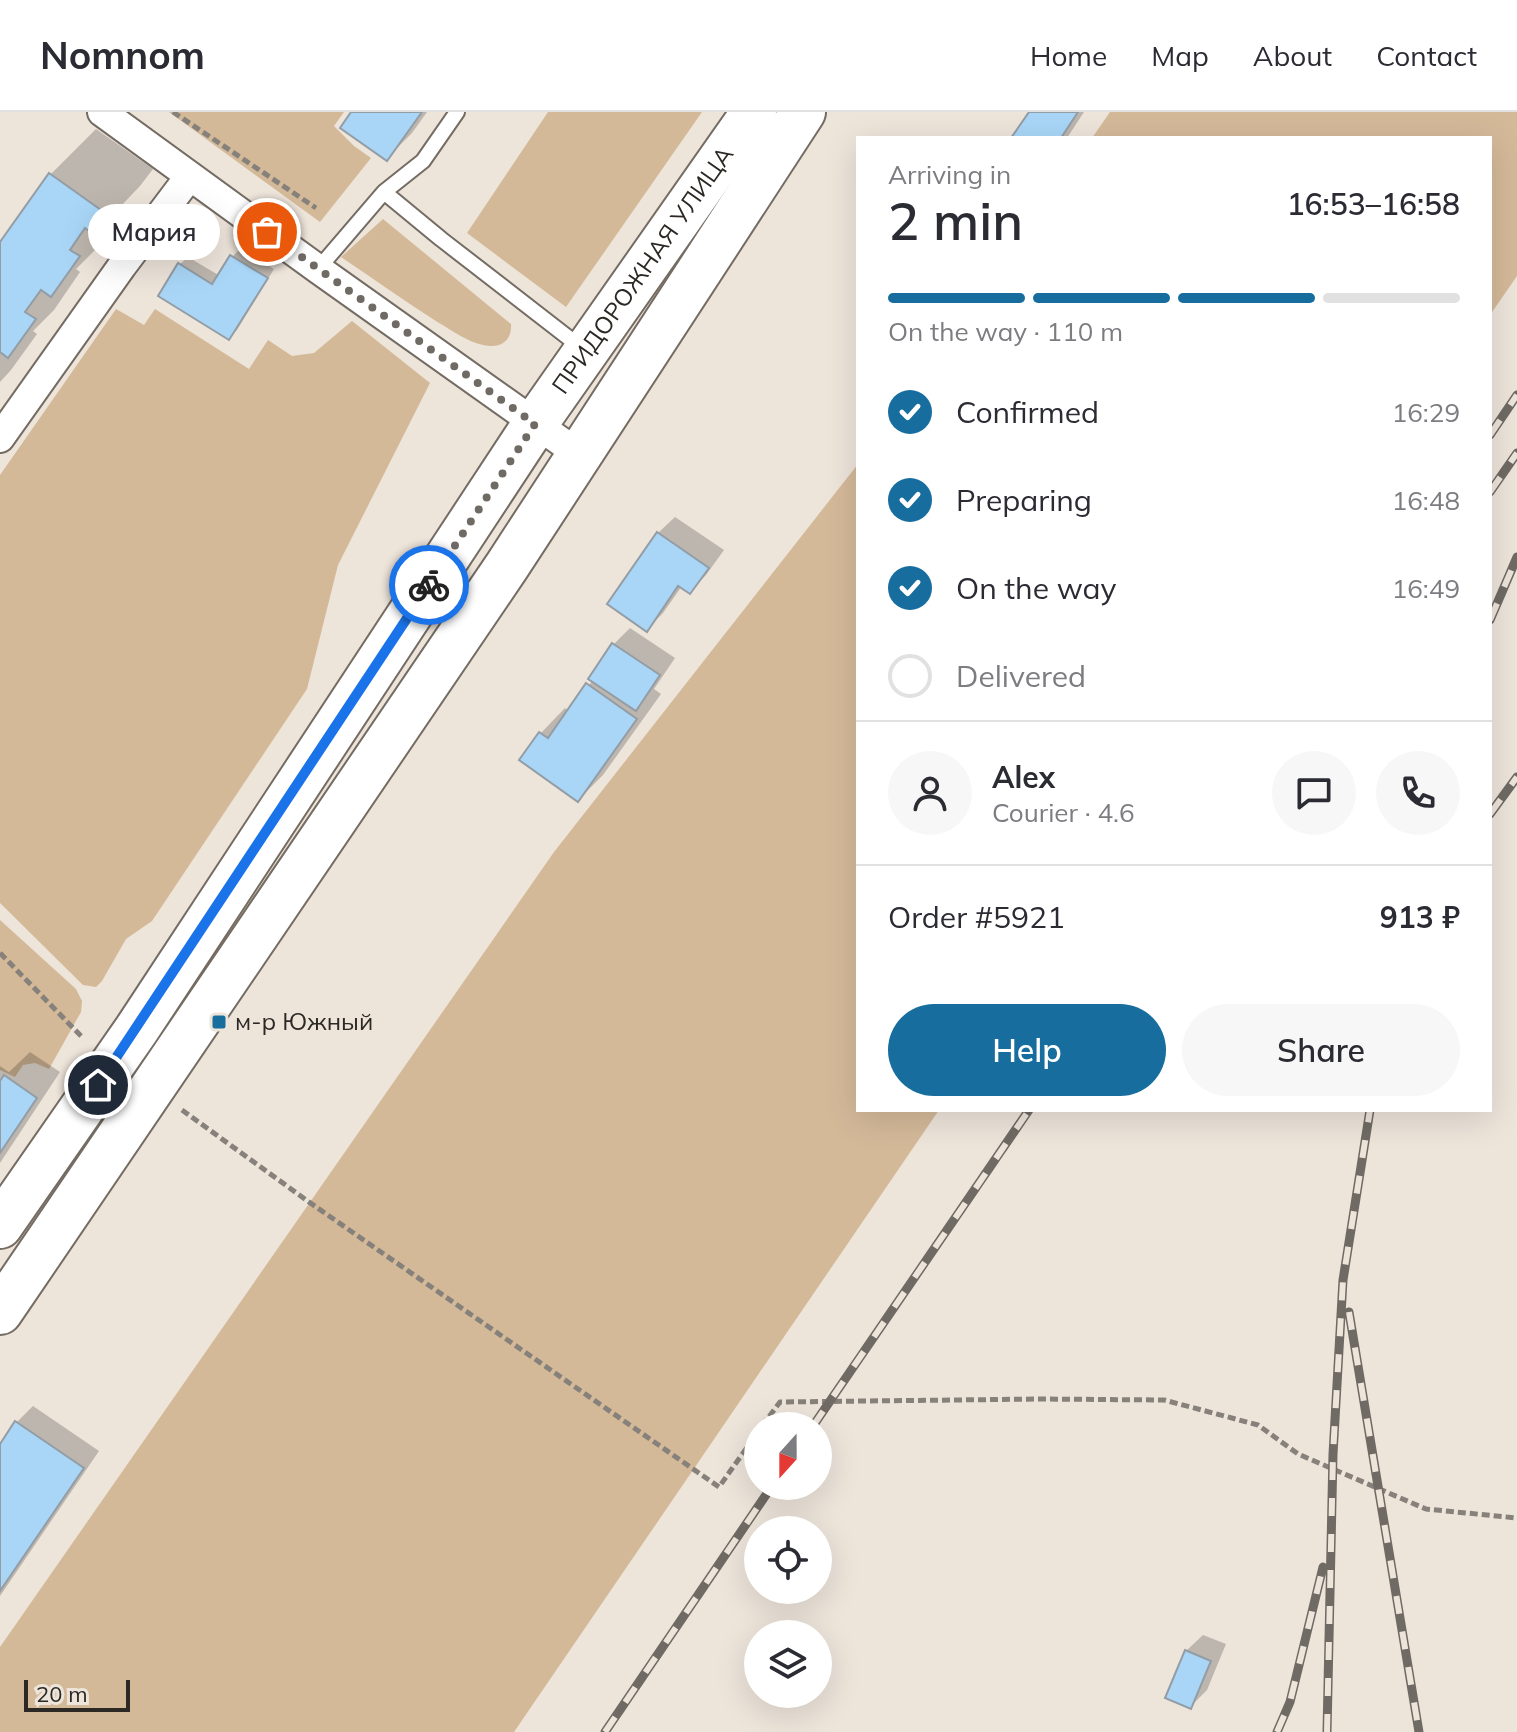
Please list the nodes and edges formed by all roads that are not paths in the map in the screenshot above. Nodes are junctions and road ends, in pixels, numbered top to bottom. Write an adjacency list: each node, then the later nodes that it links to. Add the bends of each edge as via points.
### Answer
1 (102, 112): 5 (street)
2 (457, 112): 6 (lane, via 423,161)
3 (754, 112): 8 (main road, ПРИДОРОЖНАЯ УЛИЦА)
4 (803, 112): 11 (main road)
5 (189, 177): 7 (street); 10 (street)
6 (384, 192): 7 (lane); 8 (lane)
7 (318, 269): 9 (street)
8 (586, 352): 9 (main road, ПРИДОРОЖНАЯ УЛИЦА)
9 (535, 424): 11 (street); 12 (main road, ПРИДОРОЖНАЯ УЛИЦА, via 146,1016)
10 (0, 438)
11 (580, 455): 13 (main road)
12 (0, 1226)
13 (0, 1312)

